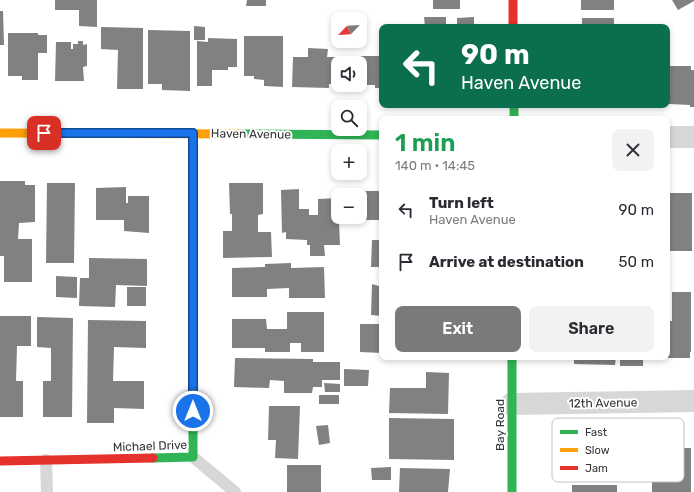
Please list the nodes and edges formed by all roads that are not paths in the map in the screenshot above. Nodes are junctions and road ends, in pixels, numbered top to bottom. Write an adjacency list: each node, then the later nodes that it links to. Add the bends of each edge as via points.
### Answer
1 (513, 0): 2 (street)
2 (513, 24)
3 (0, 133): 4 (street, Haven Avenue)
4 (193, 133): 5 (street, Haven Avenue); 11 (street, Michael Drive)
5 (379, 135)
6 (670, 137): 7 (street)
7 (694, 137)
8 (512, 360): 10 (street, Bay Road)
9 (694, 401): 10 (street, 12th Avenue)
10 (511, 404): 16 (street, Bay Road)
11 (193, 457): 12 (street, Michael Drive); 15 (lane)
12 (46, 460): 13 (street, Michael Drive); 14 (lane)
13 (0, 461)
14 (47, 492)
15 (236, 492)
16 (512, 492)

